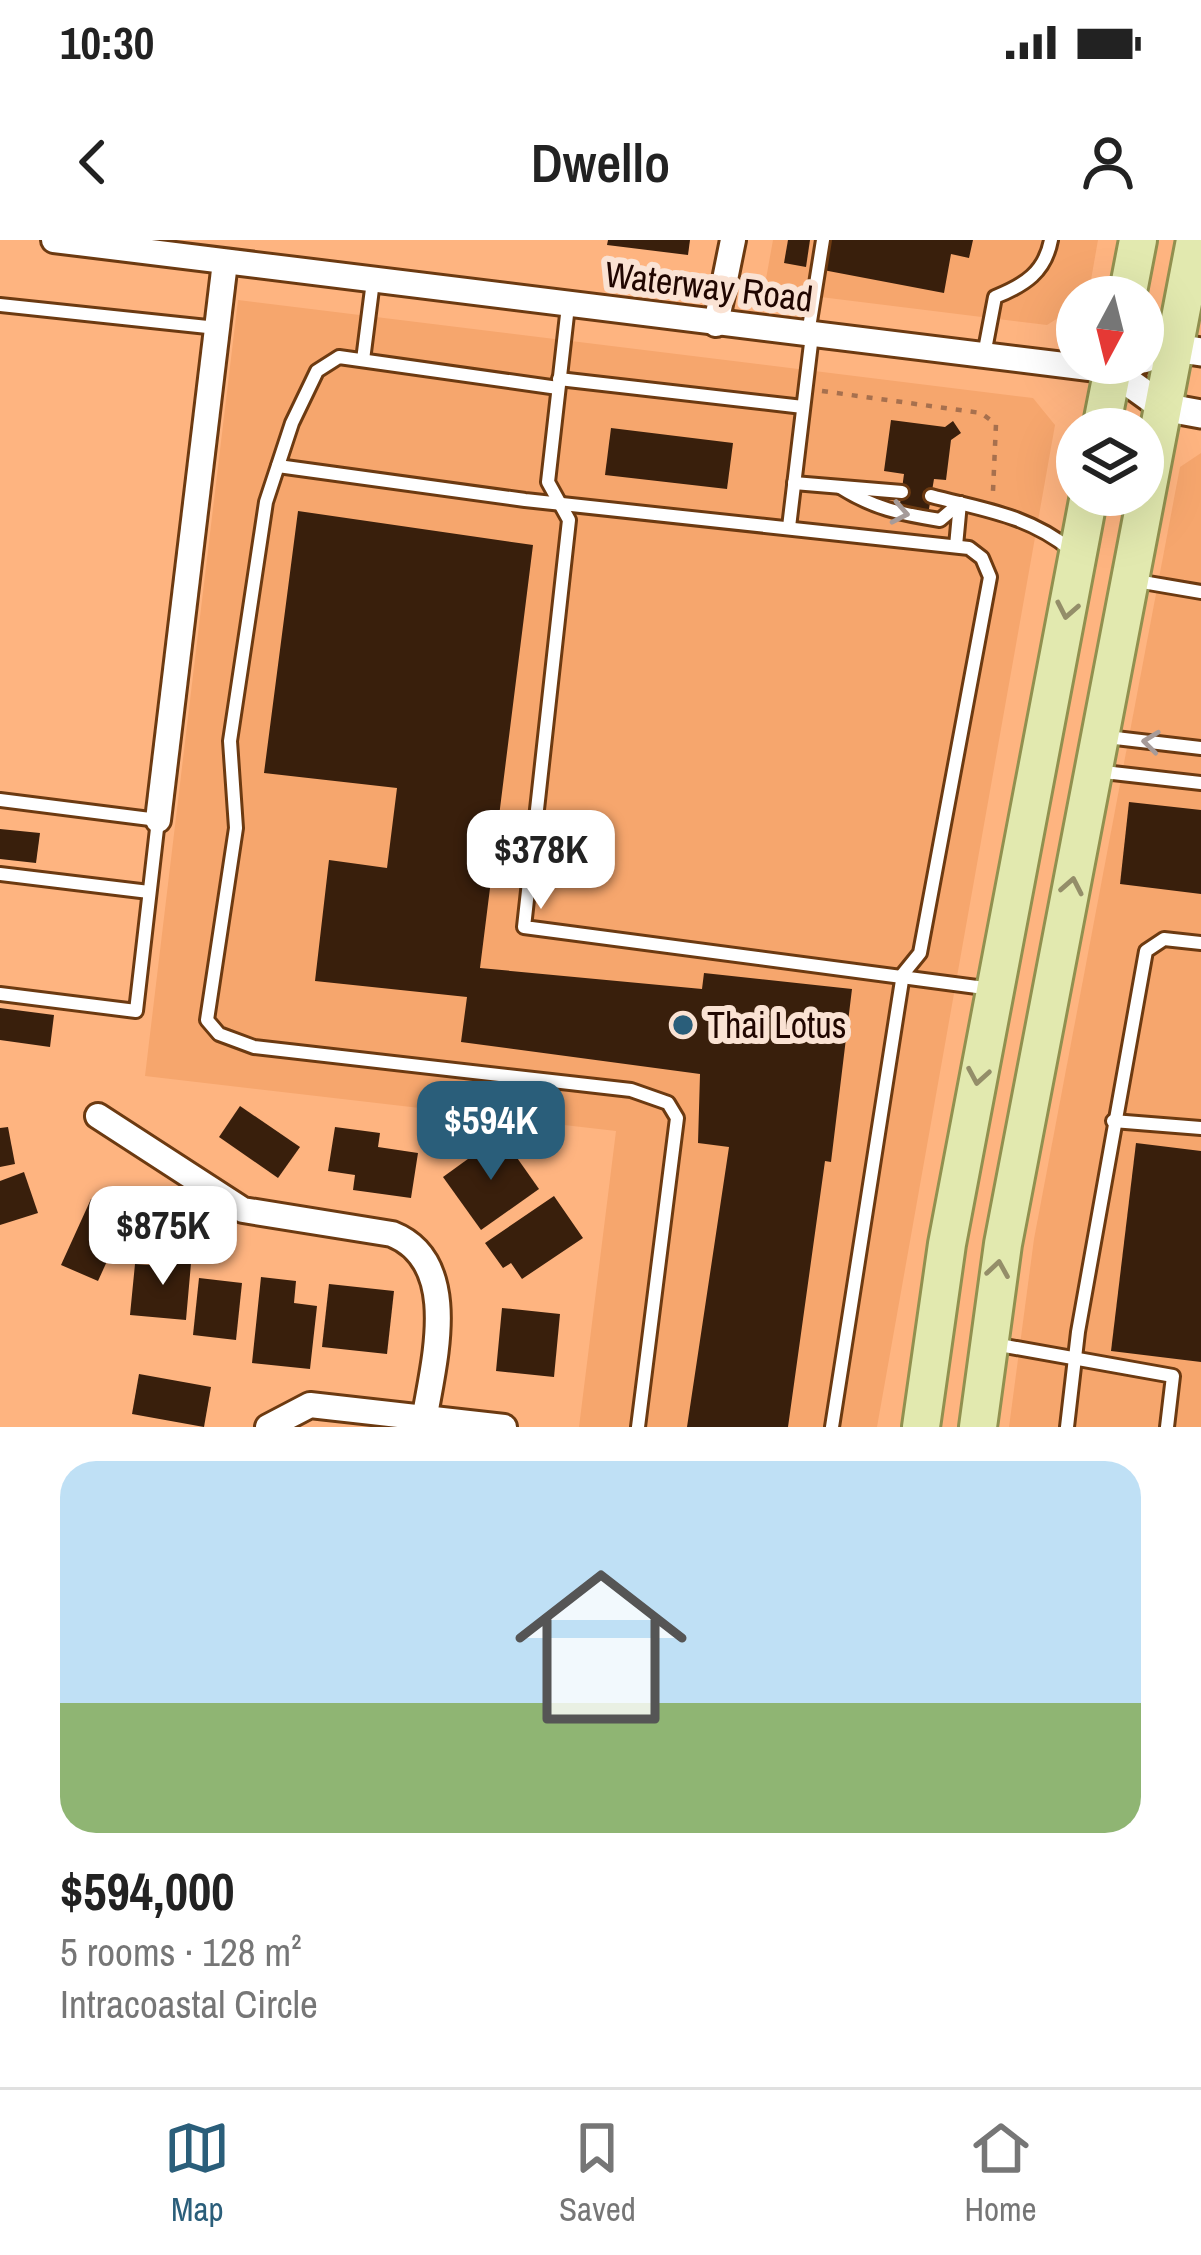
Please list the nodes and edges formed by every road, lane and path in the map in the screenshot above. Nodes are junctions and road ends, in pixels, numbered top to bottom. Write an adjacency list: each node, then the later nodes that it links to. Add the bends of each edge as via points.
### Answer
1 (54, 240): 7 (street, Waterway Road)
2 (733, 240): 14 (street)
3 (823, 240): 16 (lane)
4 (1051, 240): 17 (lane, via 1046,264 995,297)
5 (1138, 240): 9 (main road)
6 (1195, 240): 13 (main road)
7 (154, 246): 8 (street, Waterway Road)
8 (225, 262): 10 (street, Waterway Road); 15 (street)
9 (1131, 276)
10 (373, 281): 12 (street, Waterway Road); 19 (lane)
11 (0, 305): 15 (lane)
12 (568, 306): 14 (street, Waterway Road); 20 (lane)
13 (1164, 315)
14 (716, 324): 16 (street, Waterway Road)
15 (217, 328): 45 (street)
16 (810, 335): 17 (street, Waterway Road); 23 (lane)
17 (984, 355): 18 (street, Waterway Road)
18 (1056, 357)
19 (363, 360): 20 (lane); 27 (lane, via 339,357 317,371)
20 (559, 383): 24 (lane); 32 (lane, via 548,482)
21 (1155, 384): 25 (main road)
22 (1155, 384): 25 (street)
23 (805, 389): 24 (lane); 34 (path, via 981,412 996,424 999,444)
24 (803, 407): 28 (lane)
25 (1163, 407): 26 (street); 39 (main road)
26 (1201, 414)
27 (278, 466): 32 (lane); 61 (lane, via 230,741 236,828 207,1019 219,1034 254,1047 631,1090 668,1103 677,1118)
28 (794, 483): 29 (lane); 36 (lane)
29 (840, 487): 30 (lane); 33 (lane, one-way to 33, via 872,507 940,520)
30 (902, 491)
31 (931, 496): 33 (lane)
32 (558, 502): 36 (lane); 49 (lane, via 568,520 524,927)
33 (960, 503): 34 (lane); 37 (lane)
34 (992, 507): 38 (lane, via 1037,523)
35 (1085, 516): 38 (main road)
36 (789, 527): 37 (lane)
37 (956, 546): 49 (lane, via 982,558 990,577 920,953)
38 (1077, 555): 50 (main road, one-way to 50)
39 (1130, 579): 40 (lane); 42 (main road)
40 (1201, 592)
41 (1201, 748): 42 (lane, one-way to 42)
42 (1097, 754): 43 (lane); 56 (main road, one-way to 42)
43 (1201, 783)
44 (0, 800): 45 (lane)
45 (158, 820): 47 (lane)
46 (0, 874): 47 (lane)
47 (149, 892): 51 (lane, via 136,1011)
48 (1201, 943): 53 (lane, via 1164,939 1146,951)
49 (903, 974): 50 (lane); 62 (lane)
50 (994, 989): 55 (main road, one-way to 55)
51 (0, 994)
52 (98, 1116): 58 (street, via 242,1210 412,1242 436,1279)
53 (1113, 1121): 54 (lane); 57 (lane)
54 (1201, 1128)
55 (947, 1244): 56 (main road, via 961,1310); 63 (main road)
56 (986, 1341): 57 (lane); 64 (main road)
57 (1074, 1360): 65 (lane); 66 (lane, via 1173,1376)
58 (424, 1415): 59 (street, via 310,1405); 60 (street)
59 (268, 1427)
60 (504, 1427)
61 (638, 1427)
62 (832, 1427)
63 (921, 1427)
64 (978, 1427)
65 (1067, 1427)
66 (1167, 1427)

